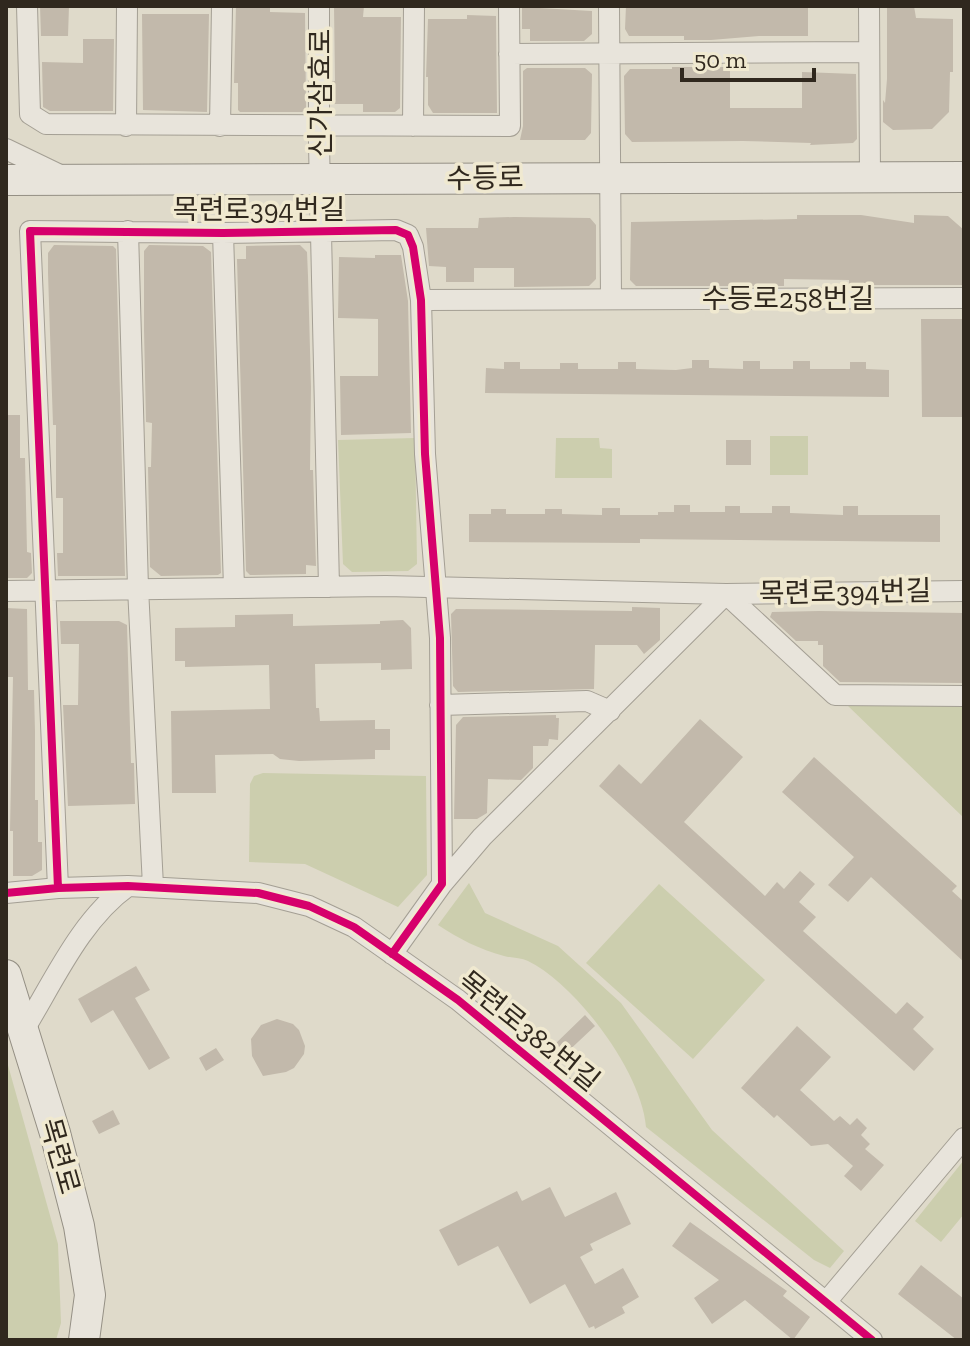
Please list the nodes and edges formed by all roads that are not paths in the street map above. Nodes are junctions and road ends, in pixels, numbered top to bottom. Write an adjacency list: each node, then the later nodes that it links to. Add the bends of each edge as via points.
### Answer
1 (27, 6): 12 (street, via 30,114 46,124)
2 (127, 6): 12 (street)
3 (222, 6): 13 (street)
4 (319, 6): 14 (street, 신가삼효로)
5 (414, 6): 15 (street)
6 (509, 6): 11 (street)
7 (609, 6): 10 (street)
8 (869, 6): 9 (street)
9 (869, 52): 10 (street); 18 (street)
10 (609, 53): 11 (street); 17 (street)
11 (509, 54): 15 (street, via 510,126)
12 (126, 126): 13 (street)
13 (220, 126): 14 (street)
14 (319, 126): 15 (street); 21 (street, 신가삼효로)
15 (413, 126)
16 (6, 149): 22 (street)
17 (609, 177): 18 (street, 수등로); 21 (street, 수등로); 27 (street)
18 (870, 177): 19 (street, 수등로)
19 (964, 177)
20 (6, 180): 22 (street, 수등로)
21 (320, 180): 22 (street, 수등로); 25 (street, 목련로394번길)
22 (73, 181): 23 (street, via 25,189)
23 (6, 198)
24 (128, 231): 26 (street, 목련로394번길); 31 (street); 35 (street, 목련로394번길, via 30,231)
25 (321, 232): 26 (street, 목련로394번길); 29 (street, 목련로394번길, via 396,230 408,235); 30 (street, 목련로394번길)
26 (223, 233): 32 (street, 목련로394번길)
27 (611, 298): 28 (street, 수등로258번길); 29 (street, 수등로258번길)
28 (964, 298)
29 (421, 300): 33 (street, 목련로394번길)
30 (329, 587): 32 (street, 목련로394번길); 33 (street, 목련로394번길)
31 (138, 588): 32 (street, 목련로394번길); 35 (street, 목련로394번길); 43 (street)
32 (234, 588)
33 (435, 588): 37 (street, 목련로394번길); 39 (street, 목련로394번길)
34 (6, 591): 35 (street, 목련로394번길)
35 (46, 591): 44 (street, 목련로394번길)
36 (964, 591): 37 (street, 목련로394번길)
37 (726, 594): 38 (street, via 835,695); 40 (street, 목련로394번길)
38 (964, 696)
39 (440, 705): 40 (street, via 587,701); 41 (street, 목련로394번길)
40 (610, 711): 41 (street, 목련로394번길, via 482,837)
41 (442, 884): 46 (street, 목련로394번길)
42 (128, 886): 43 (street, 목련로382번길); 44 (street, 목련로382번길); 48 (street, via 109,899 80,937)
43 (153, 886): 46 (street, 목련로382번길, via 258,893 309,906 354,927)
44 (58, 888): 45 (street, 목련로382번길)
45 (6, 893)
46 (392, 954): 50 (street, 목련로382번길, via 458,1000)
47 (6, 975): 48 (street, 목련로)
48 (22, 1033): 51 (street, 목련로, via 79,1226 90,1295)
49 (964, 1138): 50 (street)
50 (826, 1302): 52 (street, 목련로382번길)
51 (84, 1340)
52 (872, 1340)

